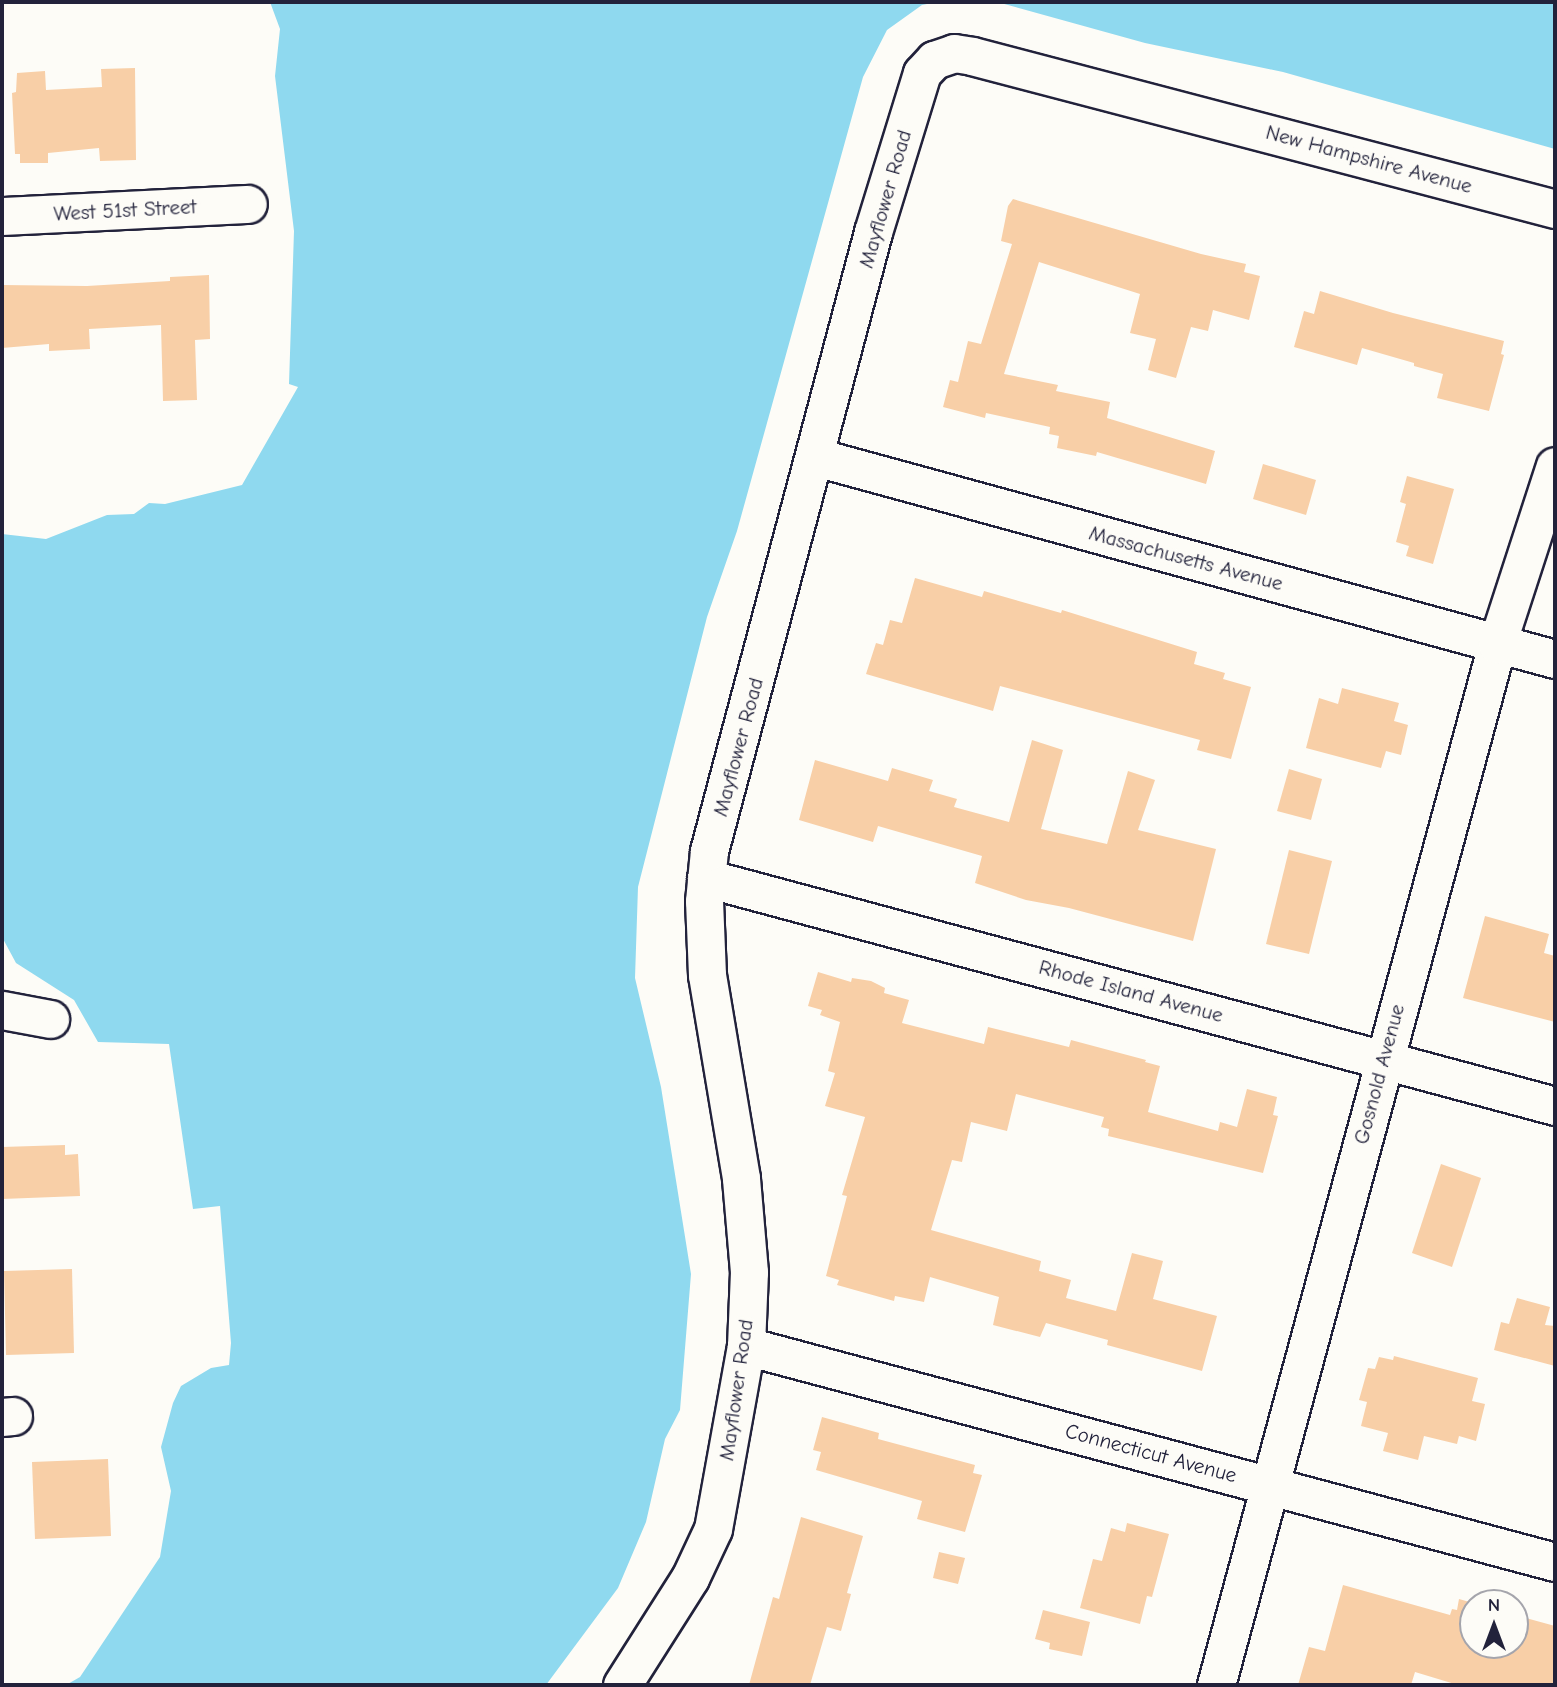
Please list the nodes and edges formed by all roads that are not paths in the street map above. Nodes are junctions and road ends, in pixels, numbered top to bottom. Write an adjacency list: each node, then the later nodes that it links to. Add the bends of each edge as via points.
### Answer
1 (1183, 110): 3 (street, New Hampshire Avenue); 5 (street, Mayflower Road, via 972,56 954,53 934,60 922,73 873,232)
2 (248, 204): 4 (street, West 51st Street)
3 (1555, 209)
4 (2, 216)
5 (816, 457): 7 (street, Massachusetts Avenue); 9 (street, Mayflower Road, via 709,851)
6 (1555, 466): 7 (street, Gosnold Avenue)
7 (1497, 644): 8 (street, Massachusetts Avenue); 12 (street, Gosnold Avenue)
8 (1555, 659)
9 (706, 878): 12 (street, Rhode Island Avenue); 14 (street, Mayflower Road, via 707,975 741,1178 747,1246)
10 (2, 1010): 11 (street)
11 (50, 1019)
12 (1383, 1059): 13 (street, Rhode Island Avenue); 15 (street, Gosnold Avenue)
13 (1555, 1106)
14 (746, 1346): 15 (street, Connecticut Avenue); 17 (street, Mayflower Road, via 713,1529 690,1578)
15 (1269, 1485): 16 (street, Connecticut Avenue); 18 (street, Gosnold Avenue)
16 (1555, 1562)
17 (622, 1685)
18 (1216, 1685)

